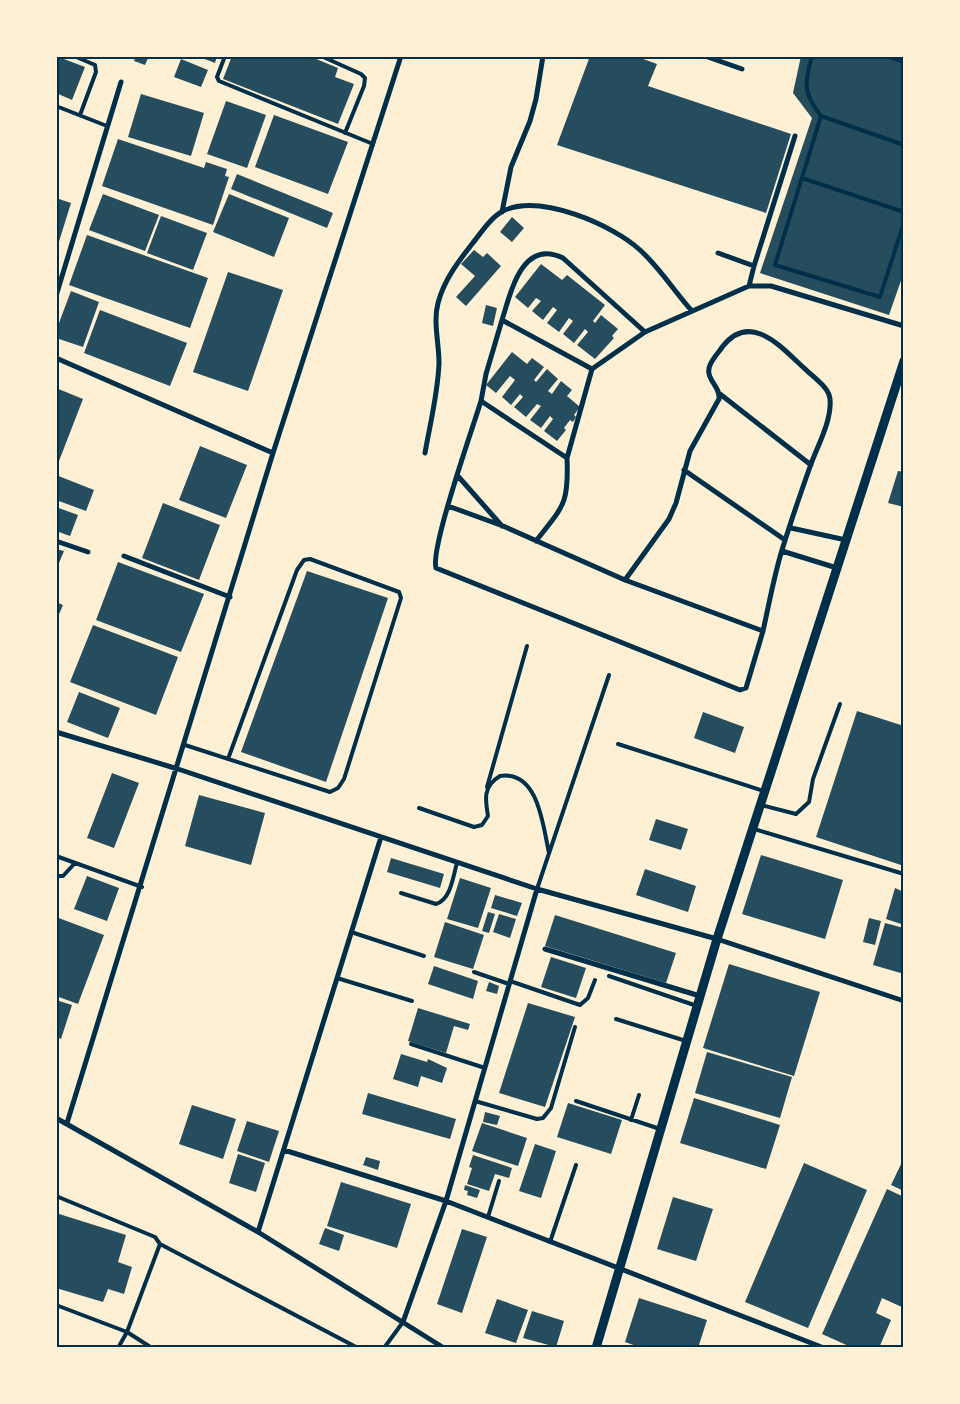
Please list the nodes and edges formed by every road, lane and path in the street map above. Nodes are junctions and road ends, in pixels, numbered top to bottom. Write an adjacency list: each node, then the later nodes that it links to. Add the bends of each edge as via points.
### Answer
1 (74, 56): 13 (lane, via 95,65 96,72)
2 (225, 56): 16 (lane, via 217,77 219,81)
3 (321, 56): 16 (lane, via 365,78)
4 (402, 56): 18 (street)
5 (543, 56): 21 (street, via 536,99 511,167)
6 (705, 56): 10 (street)
7 (812, 56): 14 (lane, via 807,75 807,98)
8 (887, 56): 9 (lane)
9 (904, 62)
10 (742, 69)
11 (120, 82): 15 (street)
12 (56, 106): 13 (lane)
13 (80, 115): 15 (lane)
14 (821, 116): 19 (lane); 20 (lane)
15 (107, 126): 28 (street)
16 (344, 133): 18 (lane)
17 (796, 136): 26 (street)
18 (373, 144): 40 (street)
19 (904, 145)
20 (802, 178): 22 (lane); 24 (lane, via 775,265 880,297)
21 (502, 212): 31 (street, via 513,208 543,208 579,215 604,225 648,257); 41 (street, via 454,268 438,303 438,376)
22 (904, 212)
23 (904, 222): 24 (lane)
24 (902, 234)
25 (718, 253): 26 (street)
26 (754, 266): 29 (street)
27 (56, 272): 28 (street)
28 (63, 274): 30 (street)
29 (750, 286): 31 (street); 33 (street, via 771,286)
30 (56, 296)
31 (692, 311): 34 (street)
32 (502, 320): 34 (street, via 520,270 542,255 556,255); 37 (street); 39 (street)
33 (904, 326)
34 (645, 332): 37 (street)
35 (56, 358): 40 (street)
36 (904, 361): 50 (street)
37 (592, 369): 42 (street)
38 (720, 394): 43 (street); 43 (street, via 708,371 727,341 746,331 775,342 830,397 829,412); 44 (street, via 690,451)
39 (481, 401): 42 (street); 45 (street)
40 (273, 453): 58 (street)
41 (425, 453)
42 (567, 458): 52 (street, via 569,483 566,500)
43 (811, 465): 48 (street)
44 (684, 470): 49 (street); 57 (street, via 669,519)
45 (457, 475): 46 (street); 47 (street)
46 (448, 506): 47 (street); 59 (street, via 434,563 440,572 740,690 746,688)
47 (503, 526): 52 (street)
48 (791, 528): 49 (street); 50 (street)
49 (785, 540): 53 (street)
50 (846, 540): 56 (street)
51 (56, 541): 54 (street)
52 (536, 541): 57 (street)
53 (782, 551): 56 (street); 59 (street)
54 (88, 552)
55 (124, 556): 58 (street)
56 (837, 568): 68 (street)
57 (625, 580): 59 (street)
58 (230, 597): 65 (street)
59 (763, 631)
60 (527, 646): 69 (lane)
61 (609, 675): 74 (lane)
62 (840, 704): 70 (lane, via 813,779 809,802 796,814)
63 (56, 732): 67 (street)
64 (618, 744): 68 (lane)
65 (185, 745): 66 (lane); 67 (street)
66 (228, 758): 66 (lane, via 330,792 338,788 344,780 401,598 399,592 310,559 304,560 297,570)
67 (178, 769): 73 (street); 80 (street)
68 (766, 791): 70 (street)
69 (486, 792): 71 (lane, via 488,816 482,825 474,827); 74 (lane, via 494,780 506,776 528,785 534,795)
70 (761, 806): 72 (street)
71 (419, 808)
72 (754, 829): 78 (lane); 84 (street)
73 (381, 837): 77 (street); 83 (street)
74 (549, 853): 81 (lane)
75 (56, 856): 76 (lane)
76 (75, 863): 79 (lane, via 63,876); 80 (lane)
77 (457, 863): 81 (street); 82 (lane, via 446,899 440,903)
78 (904, 874)
79 (56, 876)
80 (142, 887): 106 (street)
81 (537, 889): 84 (street); 91 (street)
82 (401, 893)
83 (351, 932): 86 (lane); 89 (street)
84 (717, 939): 92 (street); 94 (street)
85 (545, 949): 92 (street)
86 (424, 956)
87 (474, 972): 91 (lane)
88 (609, 976): 95 (lane)
89 (337, 978): 93 (lane); 108 (street)
90 (595, 980): 91 (lane, via 588,998 580,1005)
91 (510, 982): 100 (street)
92 (700, 996): 95 (street)
93 (412, 1001)
94 (904, 1001)
95 (697, 1006): 98 (street)
96 (616, 1019): 98 (lane)
97 (575, 1028): 102 (lane, via 552,1108 542,1118)
98 (686, 1042): 107 (street)
99 (411, 1044): 100 (lane)
100 (484, 1068): 102 (street)
101 (639, 1094): 105 (lane)
102 (475, 1101): 112 (street)
103 (576, 1101): 105 (lane)
104 (56, 1118): 106 (street)
105 (631, 1120): 107 (lane)
106 (68, 1123): 114 (street)
107 (660, 1130): 117 (street)
108 (284, 1150): 112 (street); 114 (street)
109 (576, 1165): 115 (lane)
110 (499, 1181): 113 (lane)
111 (56, 1196): 116 (lane, via 156,1237)
112 (446, 1201): 113 (street); 119 (street)
113 (488, 1217): 115 (street)
114 (258, 1232): 119 (street)
115 (550, 1242): 117 (street)
116 (160, 1244): 120 (lane); 123 (lane)
117 (619, 1268): 126 (street); 127 (street)
118 (56, 1305): 120 (lane)
119 (403, 1322): 124 (lane); 125 (street)
120 (126, 1332): 121 (lane); 122 (lane)
121 (118, 1348)
122 (152, 1348)
123 (358, 1348)
124 (384, 1348)
125 (444, 1348)
126 (596, 1348)
127 (824, 1348)

